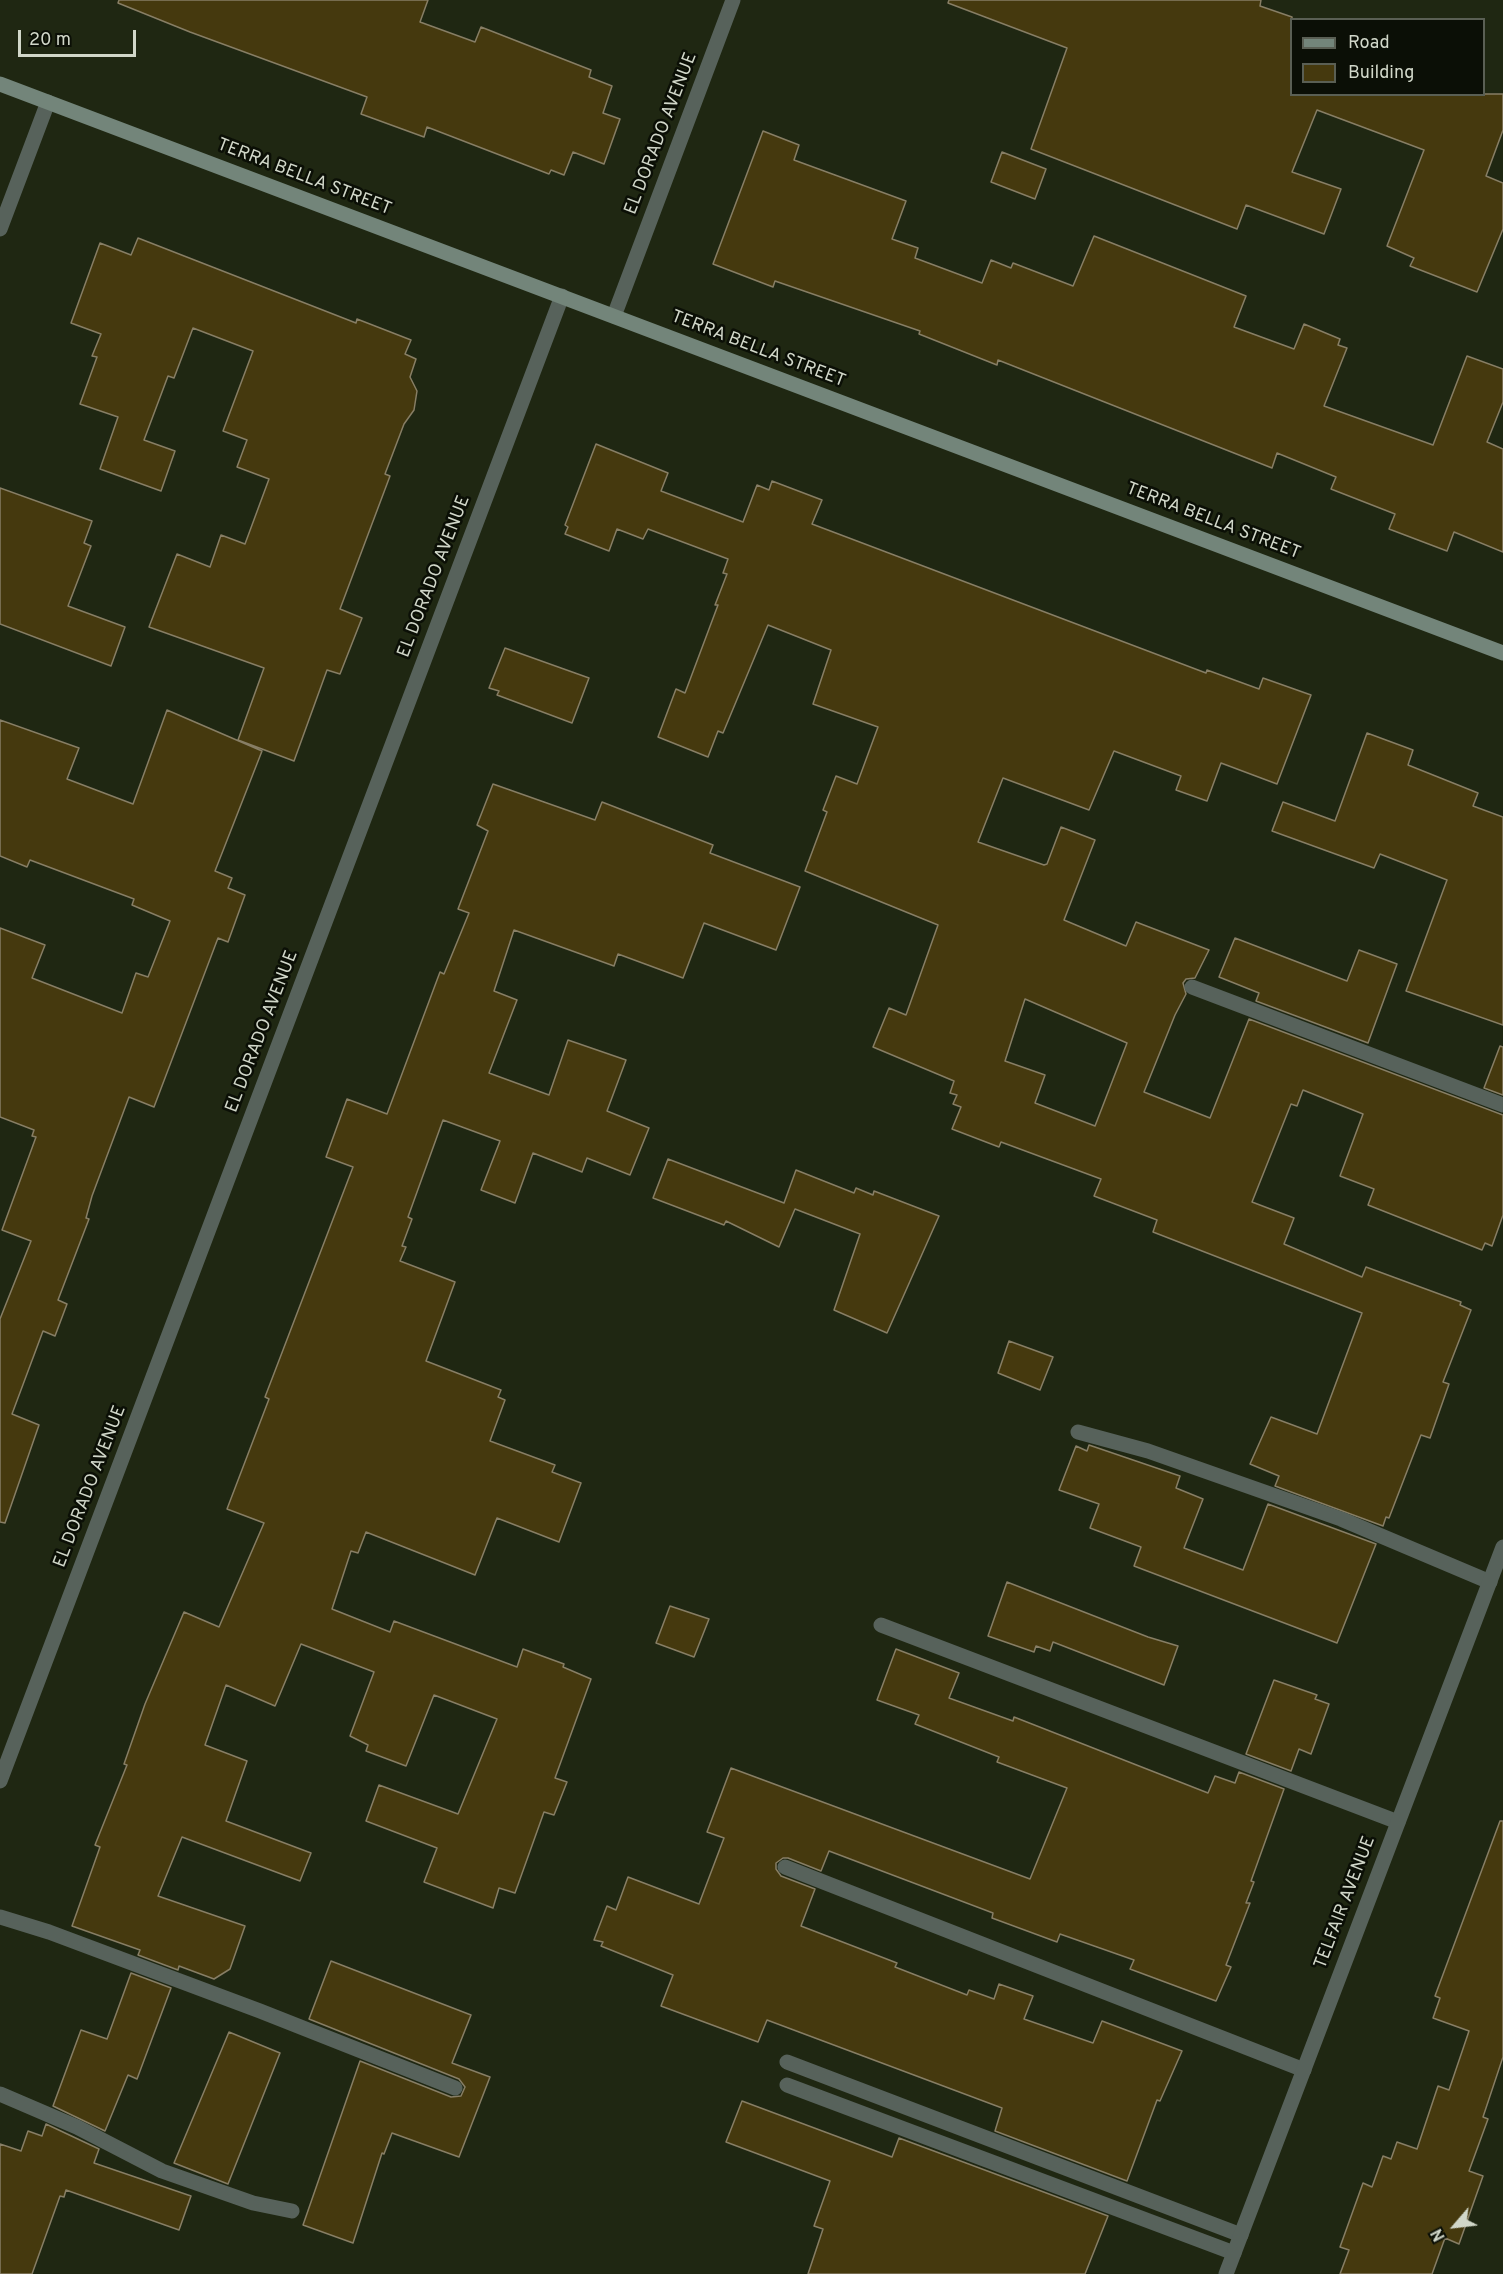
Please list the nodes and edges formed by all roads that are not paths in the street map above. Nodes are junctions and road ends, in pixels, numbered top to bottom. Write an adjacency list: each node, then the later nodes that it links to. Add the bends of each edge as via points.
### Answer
1 (733, 0): 6 (street, EL DORADO AVENUE)
2 (0, 84): 3 (main road, TERRA BELLA STREET)
3 (48, 102): 4 (street); 5 (main road, TERRA BELLA STREET)
4 (0, 229)
5 (562, 296): 6 (main road, TERRA BELLA STREET); 14 (street, EL DORADO AVENUE)
6 (614, 316): 7 (main road, TERRA BELLA STREET)
7 (1503, 653)
8 (1192, 987): 9 (street)
9 (1503, 1105)
10 (1078, 1432): 12 (street, via 1148,1451 1341,1519)
11 (1503, 1547): 12 (street, TELFAIR AVENUE)
12 (1490, 1582): 15 (street, TELFAIR AVENUE)
13 (881, 1625): 15 (street)
14 (0, 1781)
15 (1398, 1822): 19 (street, TELFAIR AVENUE)
16 (785, 1867): 19 (street)
17 (0, 1917): 21 (street, via 260,2011)
18 (787, 2062): 24 (street)
19 (1304, 2070): 24 (street, TELFAIR AVENUE)
20 (787, 2085): 25 (street)
21 (455, 2088)
22 (0, 2094): 23 (street, via 162,2171 253,2203)
23 (292, 2211)
24 (1241, 2235): 25 (street, TELFAIR AVENUE)
25 (1234, 2253): 26 (street, TELFAIR AVENUE)
26 (1226, 2274)

